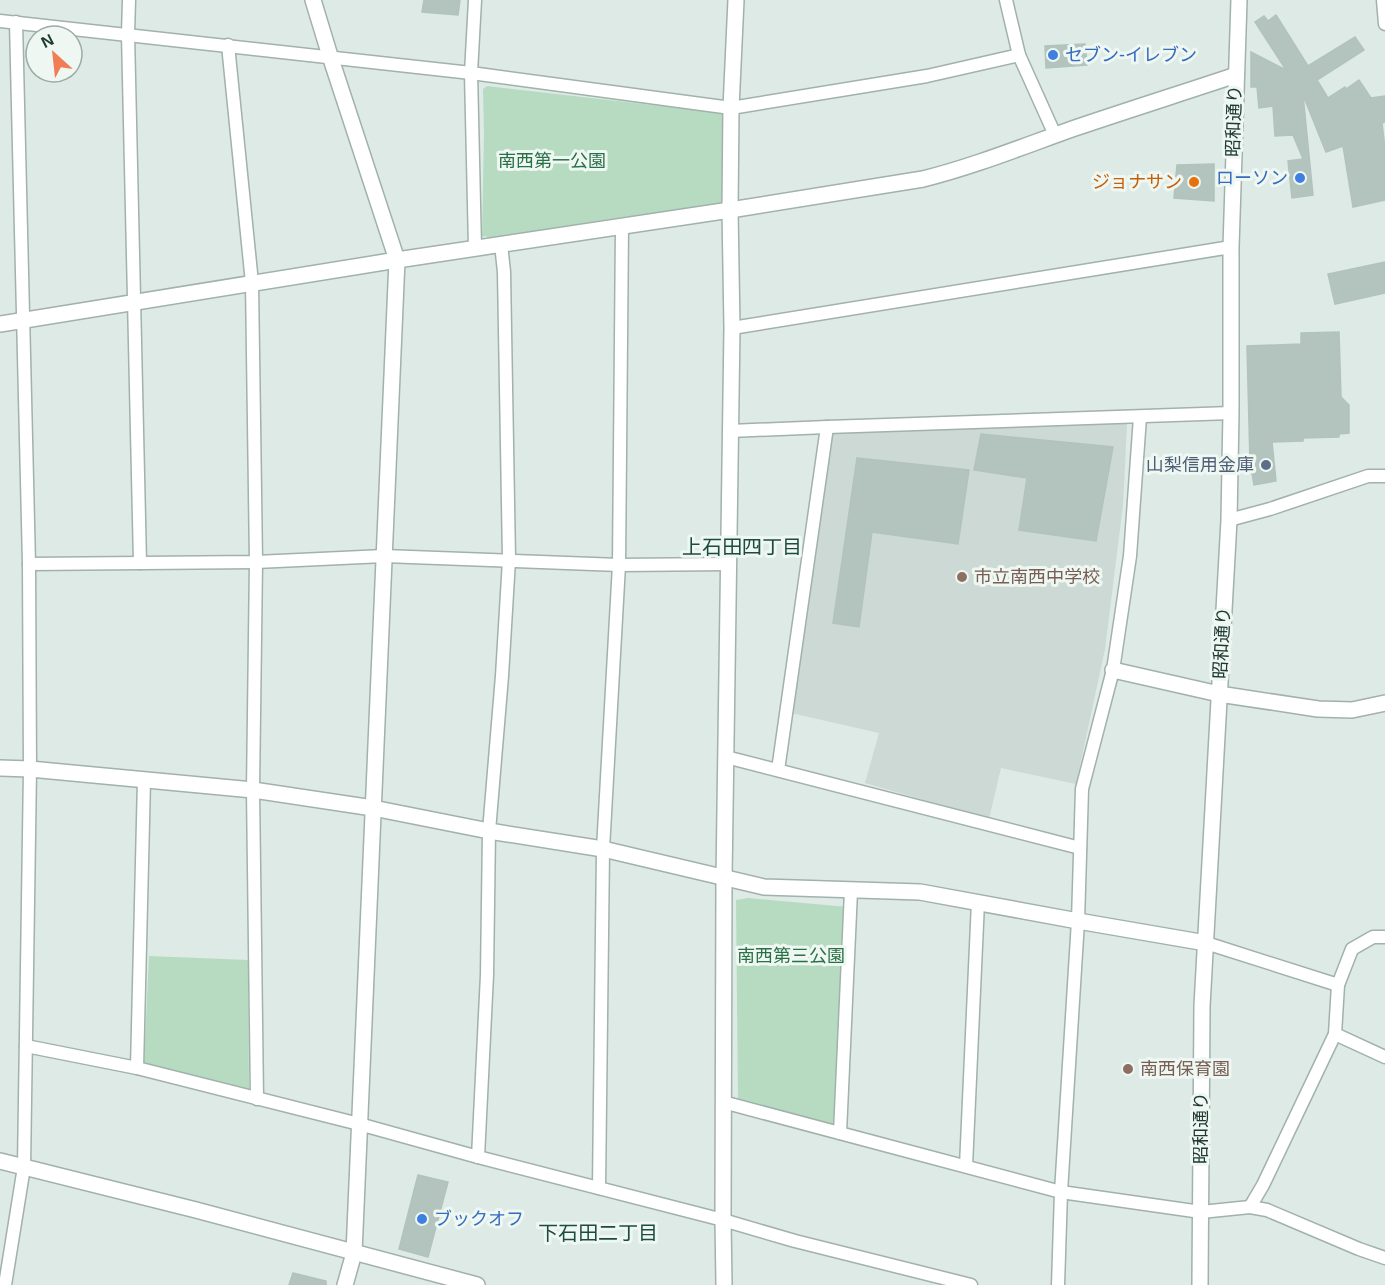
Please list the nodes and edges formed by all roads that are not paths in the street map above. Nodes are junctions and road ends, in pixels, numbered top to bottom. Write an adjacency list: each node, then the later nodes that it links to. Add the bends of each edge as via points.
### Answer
1 (129, 0): 11 (street)
2 (313, 0): 14 (street)
3 (475, 0): 15 (street)
4 (736, 0): 17 (street)
5 (1006, 0): 13 (street)
6 (1239, 0): 16 (street, 昭和通り)
7 (1383, 0): 10 (street)
8 (0, 21): 9 (street)
9 (16, 22): 11 (street); 27 (street)
10 (1385, 24)
11 (128, 34): 12 (street); 26 (street)
12 (228, 45): 14 (street); 25 (street)
13 (1019, 55): 17 (street, via 927,76); 18 (street)
14 (330, 56): 15 (street); 24 (street)
15 (471, 73): 17 (street); 22 (street)
16 (1236, 75): 18 (street); 23 (street, 昭和通り)
17 (731, 108): 19 (street)
18 (1055, 135): 19 (street, via 923,179)
19 (730, 210): 20 (street); 29 (street)
20 (622, 226): 21 (street); 42 (street)
21 (501, 244): 22 (street); 37 (street)
22 (475, 248): 24 (street)
23 (1231, 248): 29 (street); 30 (street, 昭和通り)
24 (397, 260): 25 (street); 36 (street)
25 (252, 283): 26 (street); 38 (street)
26 (135, 303): 27 (street); 39 (street)
27 (24, 321): 28 (street); 40 (street)
28 (0, 324)
29 (732, 328): 33 (street)
30 (1231, 413): 31 (street); 35 (street, 昭和通り)
31 (1140, 417): 32 (street); 43 (street, via 1130,556)
32 (827, 427): 33 (street); 49 (street)
33 (730, 431): 41 (street)
34 (1385, 476): 35 (street, via 1368,476)
35 (1229, 520): 44 (street, 昭和通り)
36 (384, 556): 37 (street); 38 (street); 52 (street)
37 (509, 560): 42 (street); 53 (street)
38 (256, 562): 39 (street); 51 (street)
39 (140, 563): 40 (street)
40 (29, 564): 48 (street)
41 (728, 564): 42 (street); 46 (street)
42 (619, 565): 55 (street)
43 (1113, 670): 44 (street); 54 (street, via 1082,789)
44 (1219, 694): 45 (street, via 1318,709 1352,710); 61 (street, 昭和通り)
45 (1385, 704)
46 (726, 757): 49 (street); 56 (street)
47 (0, 768): 48 (street)
48 (30, 769): 50 (street); 64 (street)
49 (778, 770): 54 (street)
50 (144, 780): 51 (street); 66 (street)
51 (254, 790): 52 (street); 67 (street)
52 (373, 808): 53 (street); 69 (street)
53 (489, 831): 55 (street); 71 (street)
54 (1080, 848): 59 (street)
55 (603, 849): 56 (street); 75 (street)
56 (724, 879): 57 (street, via 764,887); 68 (street)
57 (851, 891): 58 (street, via 920,892); 70 (street)
58 (978, 902): 59 (street); 73 (street)
59 (1078, 921): 61 (street); 76 (street)
60 (1385, 937): 62 (street, via 1373,937 1352,949)
61 (1206, 943): 62 (street); 78 (street, 昭和通り)
62 (1338, 985): 63 (street)
63 (1335, 1034): 65 (street); 77 (street)
64 (26, 1046): 66 (street); 74 (street)
65 (1385, 1057)
66 (136, 1068): 67 (street)
67 (257, 1099): 69 (street)
68 (723, 1102): 70 (street); 79 (street)
69 (359, 1124): 71 (street); 80 (street)
70 (840, 1133): 73 (street)
71 (478, 1157): 75 (street)
72 (0, 1161): 74 (street)
73 (966, 1166): 76 (street)
74 (24, 1167): 80 (street); 82 (street)
75 (599, 1188): 79 (street)
76 (1061, 1192): 78 (street); 87 (street)
77 (1251, 1207): 78 (street); 81 (street)
78 (1201, 1212): 88 (street, 昭和通り)
79 (723, 1220): 85 (street); 86 (street)
80 (354, 1253): 83 (street); 84 (street)
81 (1385, 1258)
82 (5, 1285)
83 (345, 1285)
84 (477, 1285)
85 (724, 1285)
86 (971, 1285)
87 (1058, 1285)
88 (1200, 1285)

